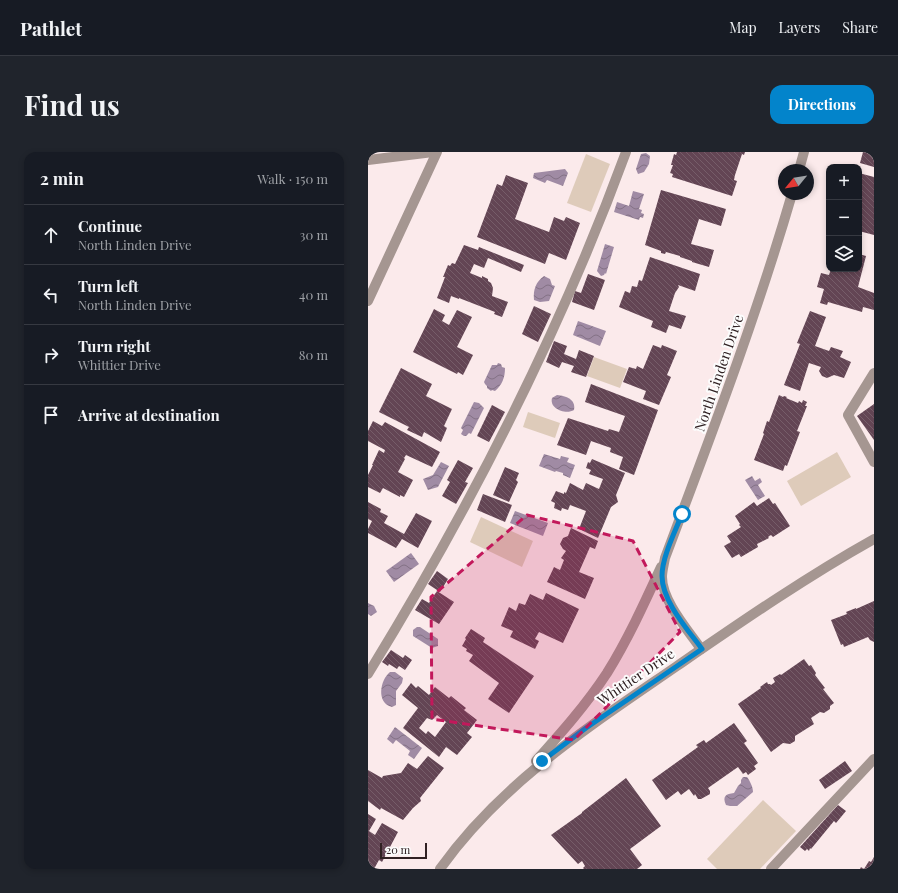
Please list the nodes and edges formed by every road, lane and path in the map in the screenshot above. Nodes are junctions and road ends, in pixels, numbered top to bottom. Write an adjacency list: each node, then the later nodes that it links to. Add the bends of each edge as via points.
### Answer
1 (433, 152): 5 (street)
2 (437, 152): 8 (street)
3 (626, 152): 14 (street, via 575,282 520,401 454,528)
4 (804, 152): 6 (street)
5 (368, 160)
6 (801, 164)
7 (790, 200): 12 (street, North Linden Drive, via 772,262 718,420)
8 (368, 301)
9 (874, 373): 10 (street, via 848,415)
10 (874, 462)
11 (874, 539): 13 (street, Whittier Drive, via 803,582)
12 (665, 558): 13 (street, North Linden Drive, via 662,577 665,595); 16 (street, North Linden Drive, via 636,621 606,674 563,731)
13 (702, 649): 16 (street, Whittier Drive, via 586,728)
14 (368, 674)
15 (874, 759): 18 (street)
16 (508, 791): 17 (street, Whittier Drive, via 479,820)
17 (440, 869)
18 (771, 869)

